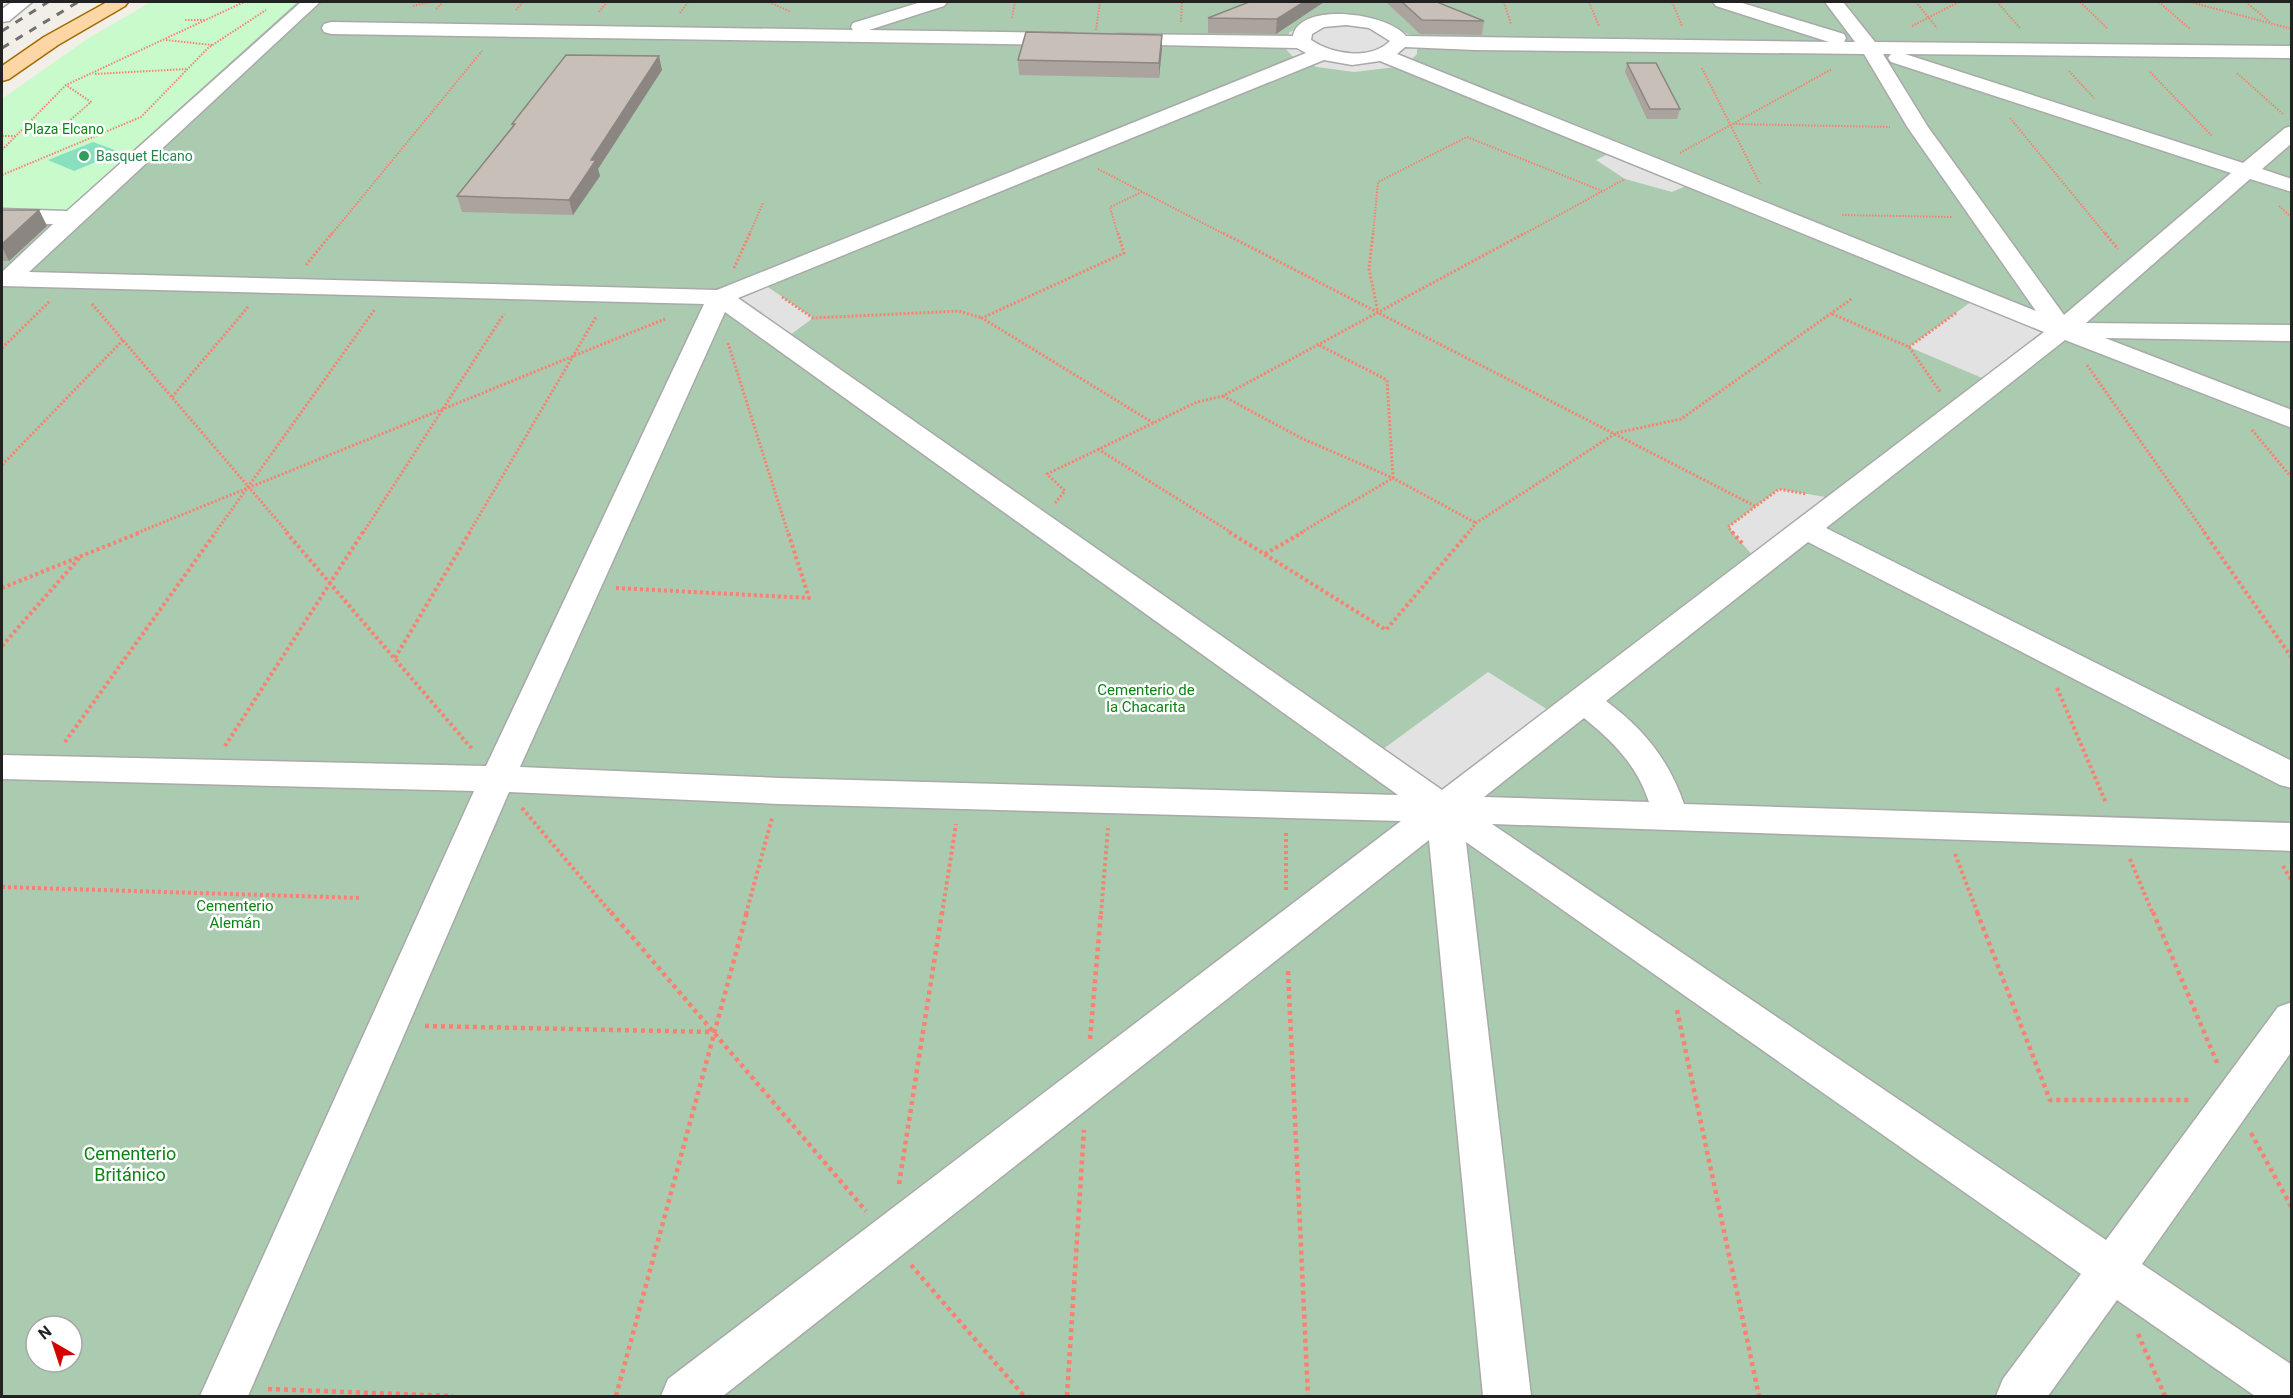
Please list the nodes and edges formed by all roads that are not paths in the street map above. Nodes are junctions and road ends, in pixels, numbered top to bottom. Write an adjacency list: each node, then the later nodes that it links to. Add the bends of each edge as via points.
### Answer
1 (23, 2): 9 (street)
2 (119, 2): 17 (main road)
3 (311, 2): 22 (street)
4 (938, 2): 10 (street)
5 (1722, 2): 13 (street)
6 (1834, 2): 13 (street)
7 (352, 8): 10 (street, via 331,28)
8 (1345, 10): 11 (street, via 1392,30); 12 (street, via 1303,31)
9 (2, 17)
10 (836, 35): 12 (street)
11 (1400, 41): 13 (street); 16 (street, via 1395,49)
12 (1301, 42): 15 (street)
13 (1870, 48): 14 (street); 19 (street); 25 (street, via 1918,128)
14 (2292, 52)
15 (1321, 54): 16 (street, via 1352,59); 24 (street)
16 (1382, 55): 25 (street)
17 (2, 75)
18 (2287, 123): 19 (street)
19 (2246, 171): 20 (street); 25 (street)
20 (2292, 186)
21 (2, 216): 22 (street)
22 (73, 218): 23 (street)
23 (5, 279): 24 (street)
24 (720, 297): 32 (street); 33 (street)
25 (2062, 330): 26 (street); 27 (street); 28 (street)
26 (2292, 333)
27 (2292, 420)
28 (1805, 529): 29 (street); 31 (street)
29 (1584, 701): 33 (street); 34 (street, via 1623,730 1644,755 1660,783)
30 (2, 767): 32 (street)
31 (2292, 776)
32 (497, 778): 33 (street, via 960,797); 38 (street)
33 (1444, 809): 34 (street); 37 (street); 40 (street); 41 (street)
34 (1671, 817): 35 (street)
35 (2292, 837)
36 (2292, 1019): 37 (street)
37 (2111, 1270): 39 (street); 42 (street)
38 (226, 1392)
39 (2292, 1394)
40 (685, 1396)
41 (1507, 1396)
42 (2020, 1396)

